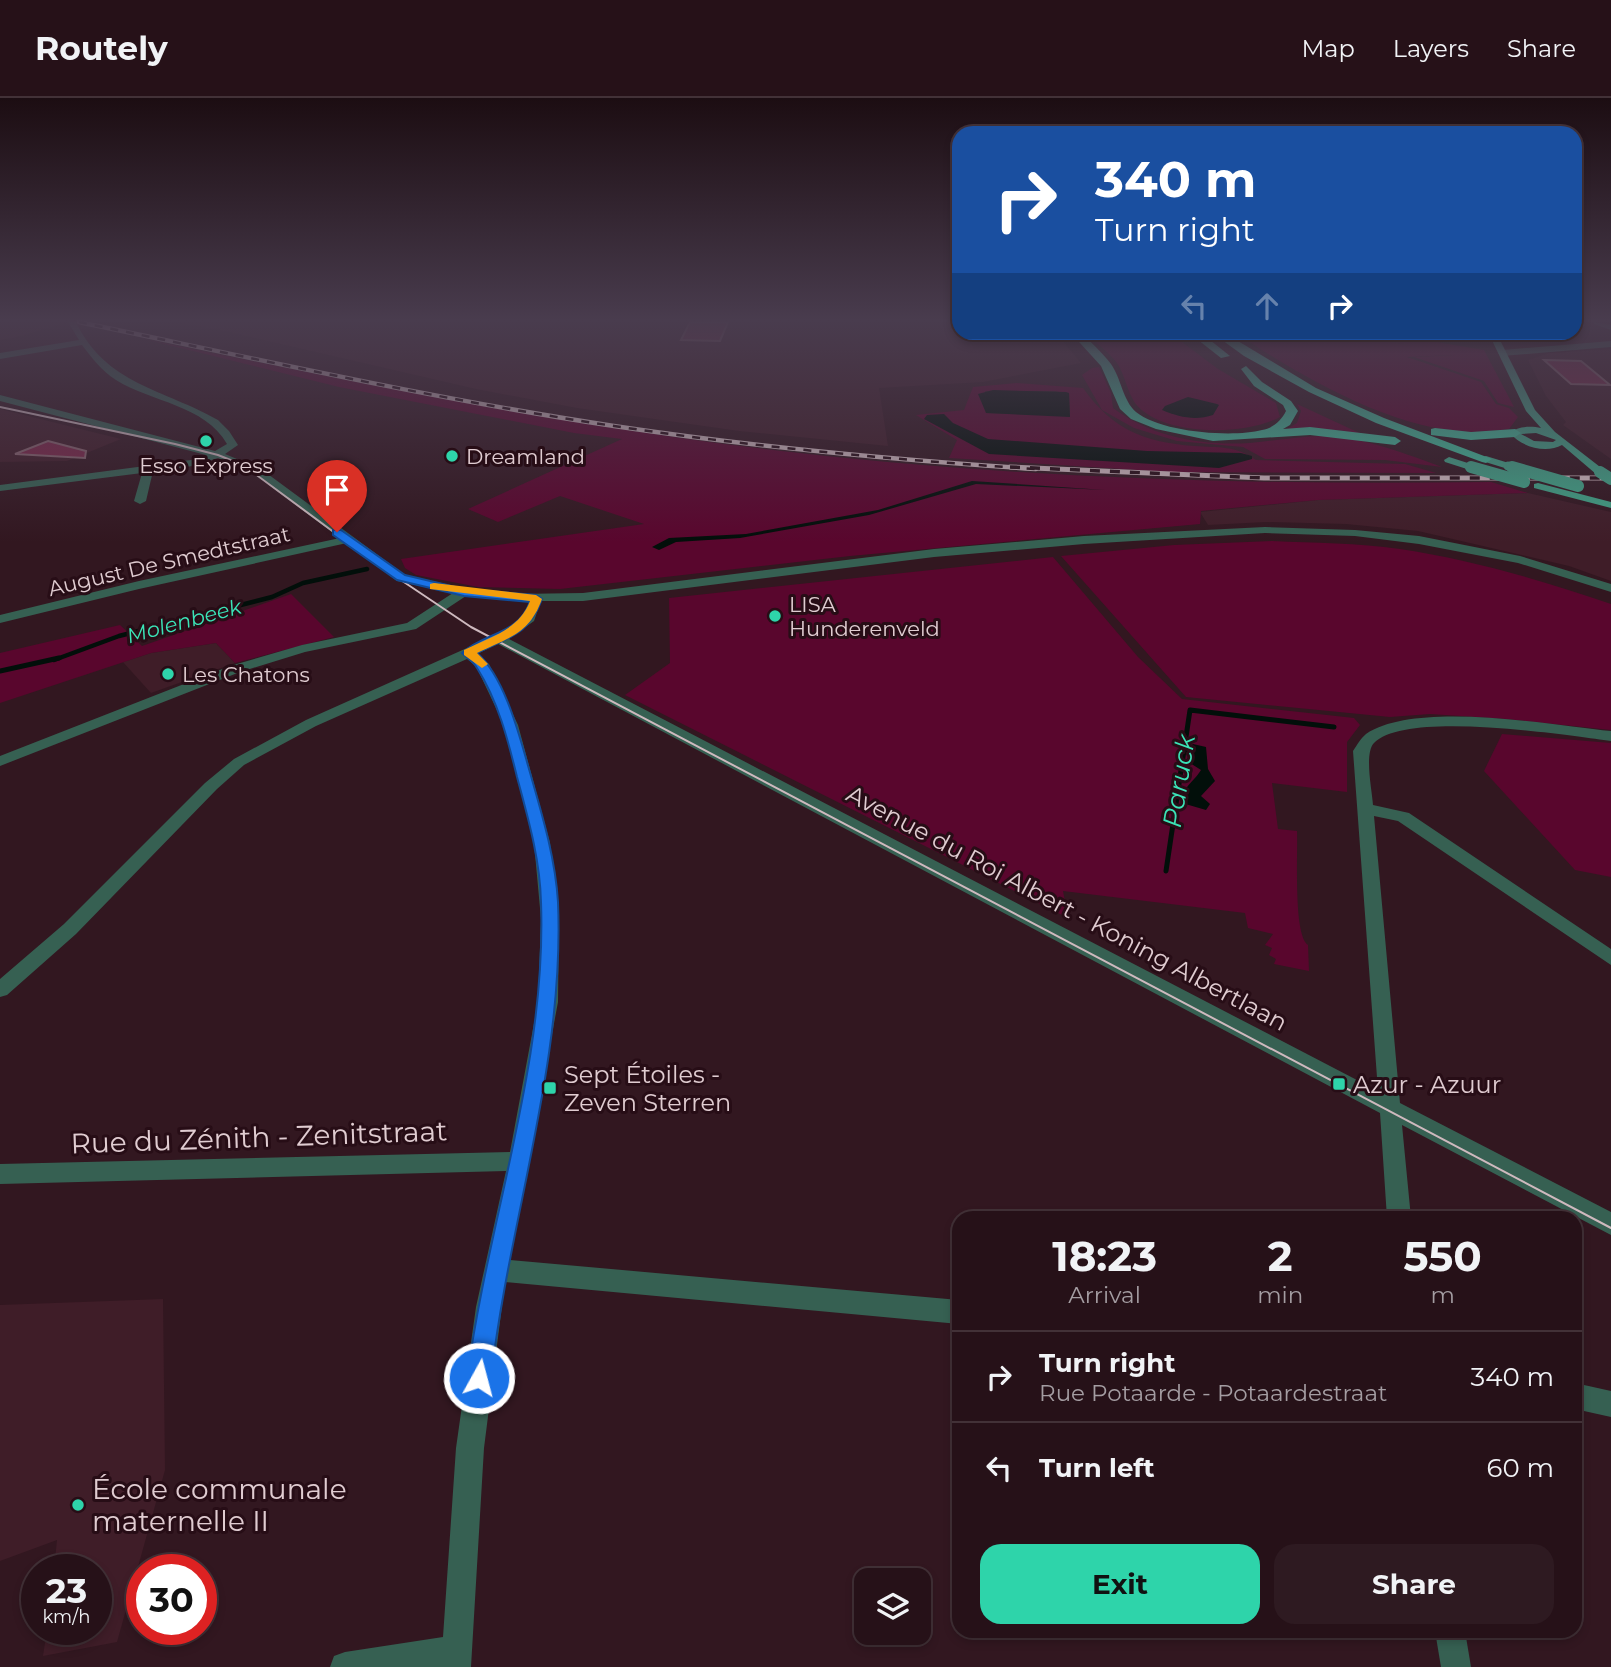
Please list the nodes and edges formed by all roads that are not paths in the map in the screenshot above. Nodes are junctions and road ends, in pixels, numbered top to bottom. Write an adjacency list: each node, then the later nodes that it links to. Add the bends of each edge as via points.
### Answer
1 (158, 395): 16 (street, via 190,409 232,439 233,445)
2 (1120, 395): 13 (highway, via 1124,407 1135,417 1160,427 1194,435)
3 (1275, 395): 13 (highway, via 1292,411 1286,423)
4 (1293, 395): 8 (highway)
5 (1322, 395): 10 (highway)
6 (1523, 395): 9 (main road)
7 (0, 398): 16 (street)
8 (1298, 398)
9 (1531, 411): 12 (main road); 14 (main road)
10 (1368, 417): 12 (highway, via 1451,435); 17 (highway)
11 (1347, 421): 15 (highway)
12 (1518, 432): 14 (main road, via 1521,440 1543,446 1556,445)
13 (1258, 435): 15 (highway, via 1310,431)
14 (1556, 437): 20 (main road, bridge)
15 (1395, 441): 18 (highway)
16 (219, 454): 19 (street); 25 (street, via 248,465)
17 (1486, 459): 22 (main road, bridge)
18 (1449, 460): 24 (main road, bridge)
19 (148, 470): 21 (street); 23 (street)
20 (1611, 479)
21 (0, 488)
22 (1611, 495)
23 (140, 501)
24 (1611, 505)
25 (347, 540): 27 (street, via 401,578); 29 (street, August De Smedtstraat)
26 (1611, 588): 28 (street, via 1520,560 1419,540 1265,530 934,553)
27 (464, 592): 28 (street); 33 (street, via 411,626 302,649 235,669)
28 (536, 599): 30 (street, via 529,618)
29 (0, 619)
30 (498, 639): 31 (street); 37 (street, Avenue du Roi Albert - Koning Albertlaan)
31 (468, 653): 36 (street, via 311,723 239,762 70,929); 38 (street, via 482,664 510,725 542,843 550,900 548,1002)
32 (1611, 736): 34 (street, via 1459,722 1388,728 1369,738 1362,751)
33 (0, 761)
34 (1364, 808): 35 (street, via 1403,817); 37 (street)
35 (1611, 958)
36 (0, 990)
37 (1390, 1106): 40 (street); 41 (street, Avenue du Roi Albert - Koning Albertlaan)
38 (519, 1161): 39 (street, Rue du Zénith - Zenitstraat); 42 (street)
39 (0, 1174)
40 (1398, 1211)
41 (1611, 1224)
42 (496, 1270): 43 (street); 47 (street, via 470,1448)
43 (952, 1311)
44 (1582, 1398): 45 (street)
45 (1611, 1404)
46 (1451, 1638): 49 (street)
47 (457, 1659): 48 (street)
48 (345, 1667)
49 (1456, 1667)

